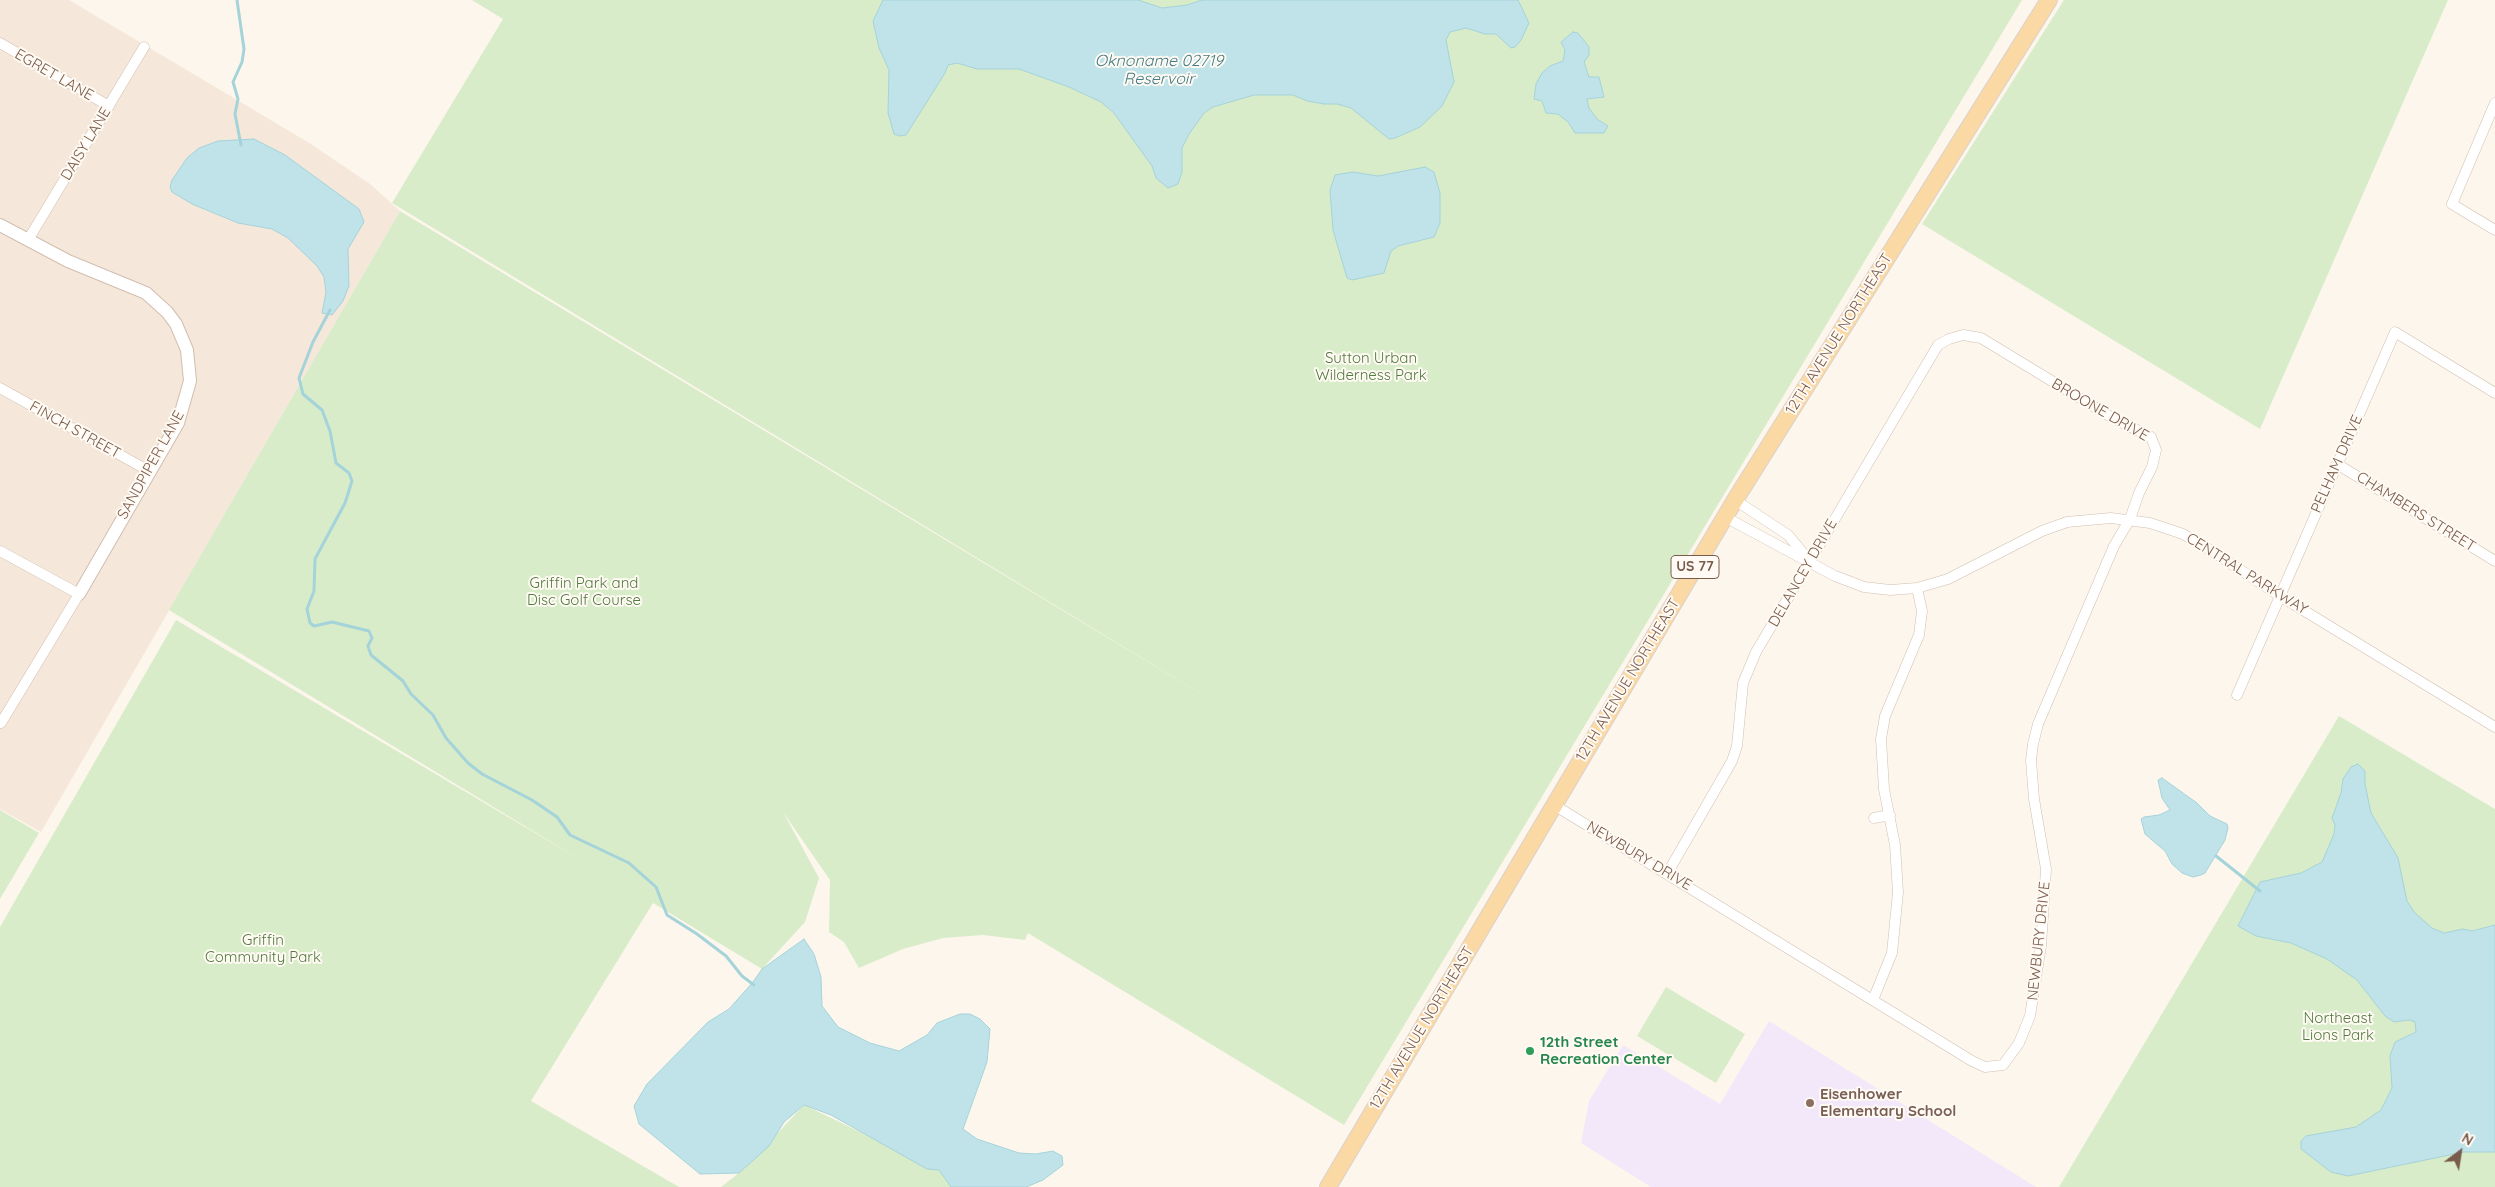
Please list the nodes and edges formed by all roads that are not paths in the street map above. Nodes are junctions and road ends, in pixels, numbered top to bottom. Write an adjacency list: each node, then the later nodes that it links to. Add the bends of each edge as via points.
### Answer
1 (2049, 0): 14 (main road, 12TH AVENUE NORTHEAST / US 77)
2 (0, 43): 5 (street, EGRET LANE)
3 (144, 47): 5 (street, DAISY LANE)
4 (2495, 103): 7 (street, via 2452,204)
5 (109, 106): 8 (street, DAISY LANE)
6 (0, 225): 8 (street, SANDPIPER LANE)
7 (2495, 230)
8 (28, 240): 13 (street, SANDPIPER LANE, via 146,294 176,324 188,350 190,381 178,422)
9 (2001, 352): 16 (street, BROONE DRIVE, via 2151,437 2156,454); 18 (street, DELANCEY DRIVE, via 1982,338 1970,334 1956,336 1938,345)
10 (0, 388): 13 (street, FINCH STREET)
11 (2495, 393): 12 (street, PELHAM DRIVE, via 2395,332)
12 (2337, 464): 19 (street, CHAMBERS STREET); 22 (street, PELHAM DRIVE)
13 (150, 471): 21 (street, SANDPIPER LANE)
14 (1735, 500): 15 (main road, 12TH AVENUE NORTHEAST / US 77); 18 (street, CENTRAL PARKWAY, via 1788,536)
15 (1725, 517): 18 (street, CENTRAL PARKWAY); 26 (main road, 12TH AVENUE NORTHEAST / US 77)
16 (2130, 520): 20 (street, CENTRAL PARKWAY, via 2094,518 2067,522 2025,539 1948,579); 22 (street, CENTRAL PARKWAY, via 2183,534); 30 (street, NEWBURY DRIVE, via 2114,546 2038,724 2033,744 2032,778 2046,885 2035,994 2019,1043 2003,1065 1985,1067)
17 (0, 551): 21 (street)
18 (1810, 561): 20 (street, CENTRAL PARKWAY, via 1835,576 1864,587 1890,590); 29 (street, DELANCEY DRIVE, via 1744,677 1737,746 1732,762)
19 (2495, 561)
20 (1917, 588): 27 (street, via 1922,611 1919,635 1885,716 1881,739 1884,790)
21 (79, 594): 24 (street, SANDPIPER LANE)
22 (2280, 596): 23 (street, PELHAM DRIVE); 25 (street, CENTRAL PARKWAY)
23 (2237, 696)
24 (1, 723)
25 (2494, 725)
26 (1554, 805): 29 (street, NEWBURY DRIVE); 31 (main road, 12TH AVENUE NORTHEAST / US 77)
27 (1890, 815): 28 (street); 30 (street, via 1898,883 1894,942 1888,966)
28 (1874, 818)
29 (1667, 874): 30 (street, NEWBURY DRIVE)
30 (1873, 1000)
31 (1328, 1187)

